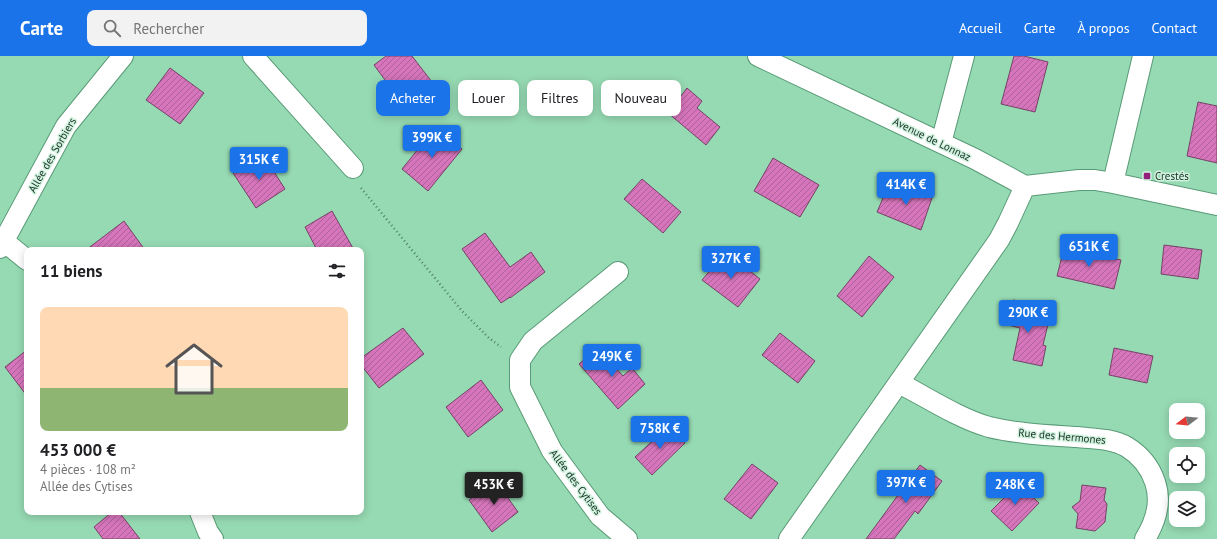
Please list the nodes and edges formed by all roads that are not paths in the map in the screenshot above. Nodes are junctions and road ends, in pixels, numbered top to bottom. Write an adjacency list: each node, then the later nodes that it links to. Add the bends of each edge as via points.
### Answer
1 (123, 56): 11 (street, Allée des Sorbiers, via 66,126)
2 (253, 56): 7 (street)
3 (758, 56): 6 (street, Avenue de Lonnaz)
4 (964, 56): 6 (street)
5 (1142, 56): 8 (street)
6 (941, 143): 9 (street, Avenue de Lonnaz)
7 (353, 168)
8 (1112, 183): 9 (street, via 1079,180); 10 (street)
9 (1024, 186): 14 (street, via 999,240)
10 (1217, 205)
11 (1, 242): 12 (street)
12 (24, 258)
13 (618, 272): 17 (street, Allée des Cytises, via 533,340 520,360 520,387 552,451 600,516)
14 (899, 383): 18 (street); 19 (street, Rue des Hermones, via 955,413 987,426 1021,432 1100,439 1126,446 1146,464 1157,489 1156,516)
15 (201, 515): 16 (street)
16 (213, 539)
17 (627, 539)
18 (789, 539)
19 (1145, 539)

